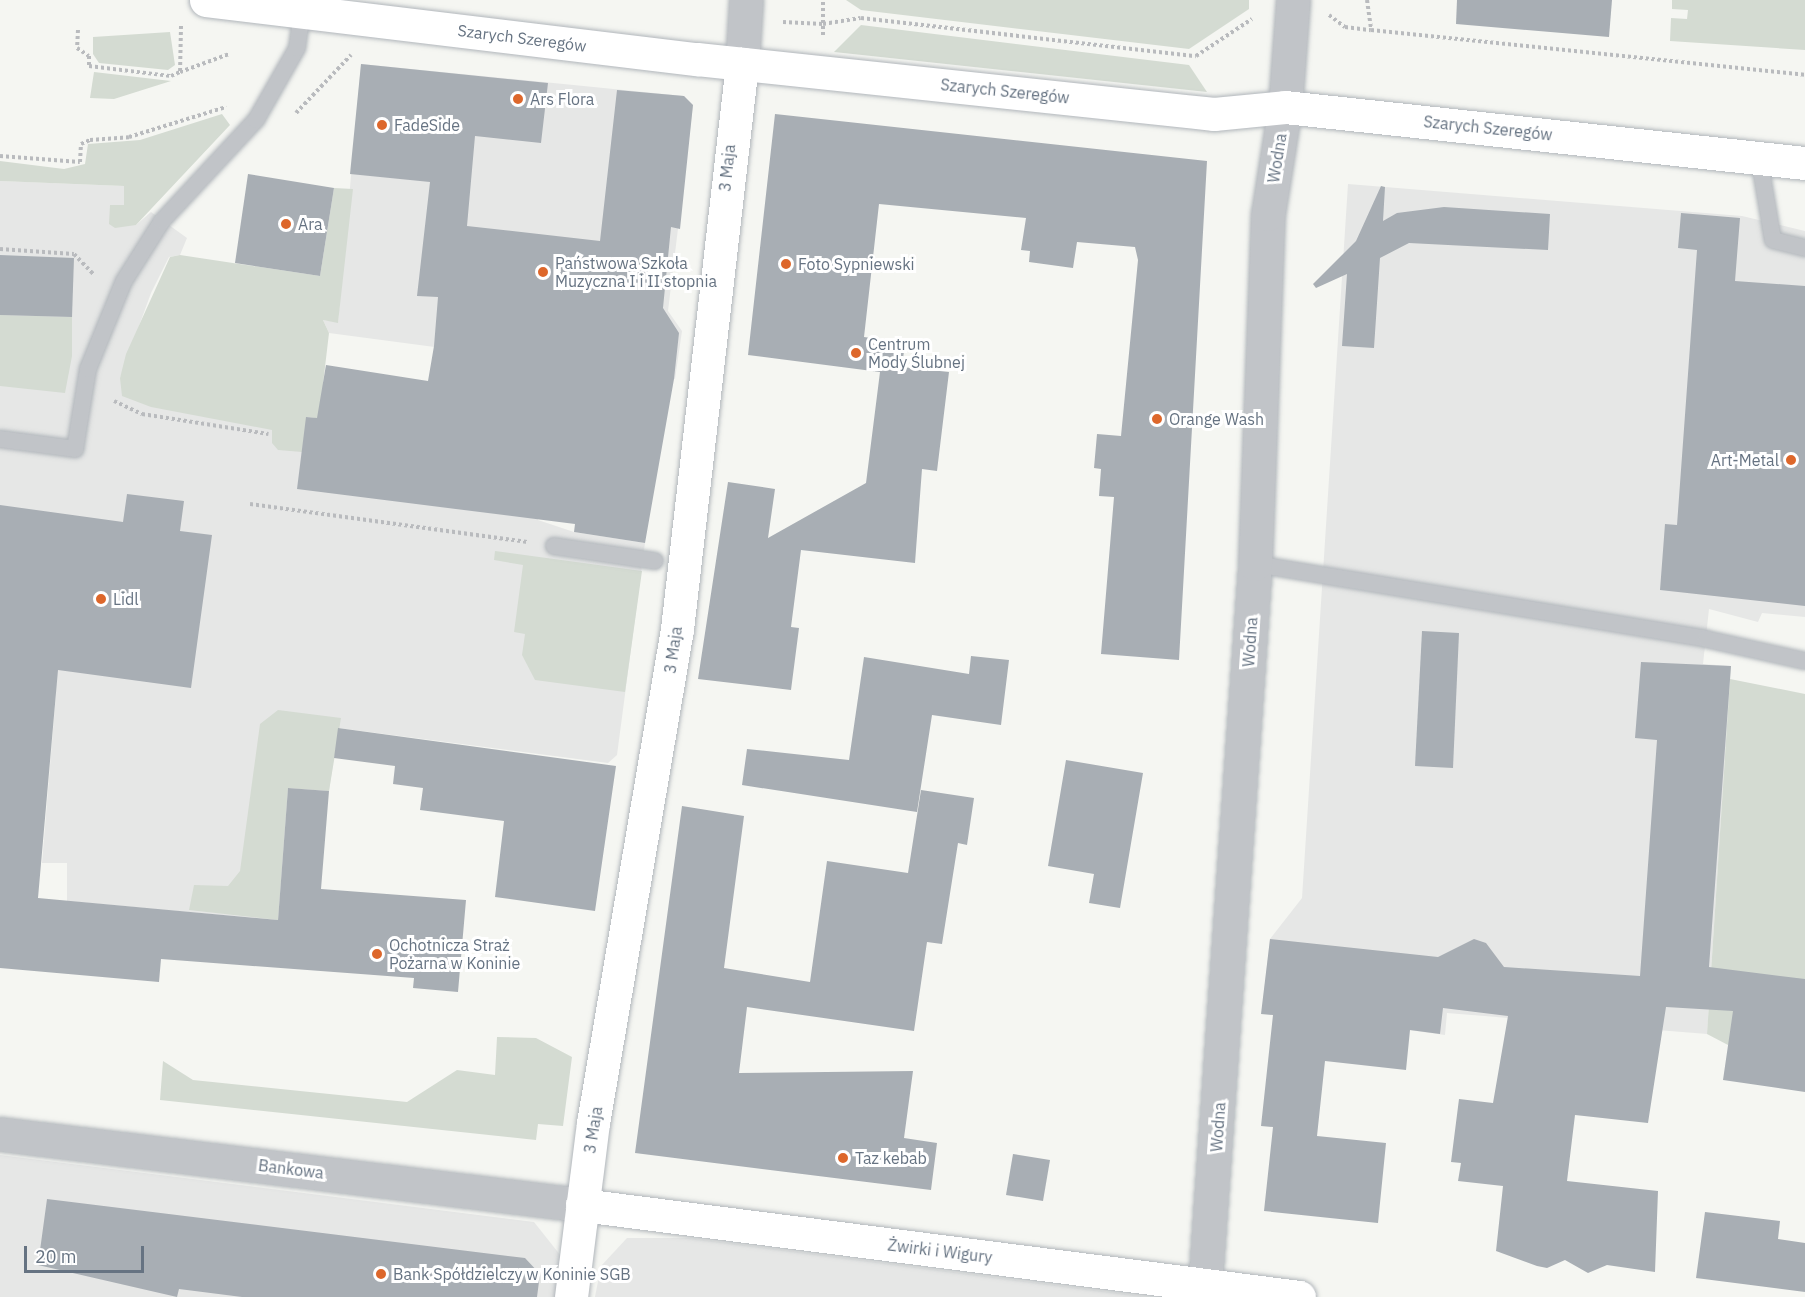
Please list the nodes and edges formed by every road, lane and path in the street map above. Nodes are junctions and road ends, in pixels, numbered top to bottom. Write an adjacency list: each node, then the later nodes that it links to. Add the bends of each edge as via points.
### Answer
1 (206, 0): 6 (street, Szarych Szeregów)
2 (746, 0): 16 (street, 3 Maja)
3 (823, 0): 10 (path)
4 (1367, 0): 12 (path)
5 (1307, 5): 12 (path, via 1345,27); 19 (street, Wodna)
6 (302, 12): 16 (street, Szarych Szeregów); 21 (lane, via 297,48)
7 (1252, 19): 10 (path, via 1196,56 861,18)
8 (182, 22): 17 (path, via 178,35)
9 (783, 22): 10 (path)
10 (823, 24): 13 (path)
11 (78, 30): 17 (path, via 77,48 89,56 89,66 171,76)
12 (1371, 30): 18 (path)
13 (822, 45)
14 (354, 52): 20 (path)
15 (229, 54): 17 (path)
16 (742, 64): 19 (street, Szarych Szeregów, via 1214,114); 37 (street, 3 Maja, via 677,629)
17 (180, 72)
18 (1805, 75)
19 (1285, 107): 23 (street, Szarych Szeregów); 34 (street, Wodna, via 1268,214)
20 (289, 121)
21 (249, 127): 22 (path, via 231,117 227,107 129,137 90,140 81,144 80,162); 27 (lane, via 162,221 134,263)
22 (0, 156)
23 (1759, 158): 24 (street, Szarych Szeregów); 25 (lane, via 1773,240)
24 (1805, 163)
25 (1805, 248)
26 (0, 249): 27 (path, via 74,254 94,275 86,311)
27 (107, 322): 30 (lane, via 88,369 75,449)
28 (113, 392): 29 (path, via 114,402 142,414)
29 (268, 434)
30 (0, 439)
31 (250, 504): 32 (path)
32 (554, 546): 33 (lane)
33 (655, 561)
34 (1255, 564): 35 (lane, via 1706,639); 38 (street, Wodna)
35 (1805, 661)
36 (0, 1134): 37 (street, Bankowa)
37 (582, 1205): 38 (street, Żwirki i Wigury); 39 (street, 3 Maja)
38 (1205, 1285): 40 (street, Żwirki i Wigury)
39 (572, 1297)
40 (1299, 1297)

